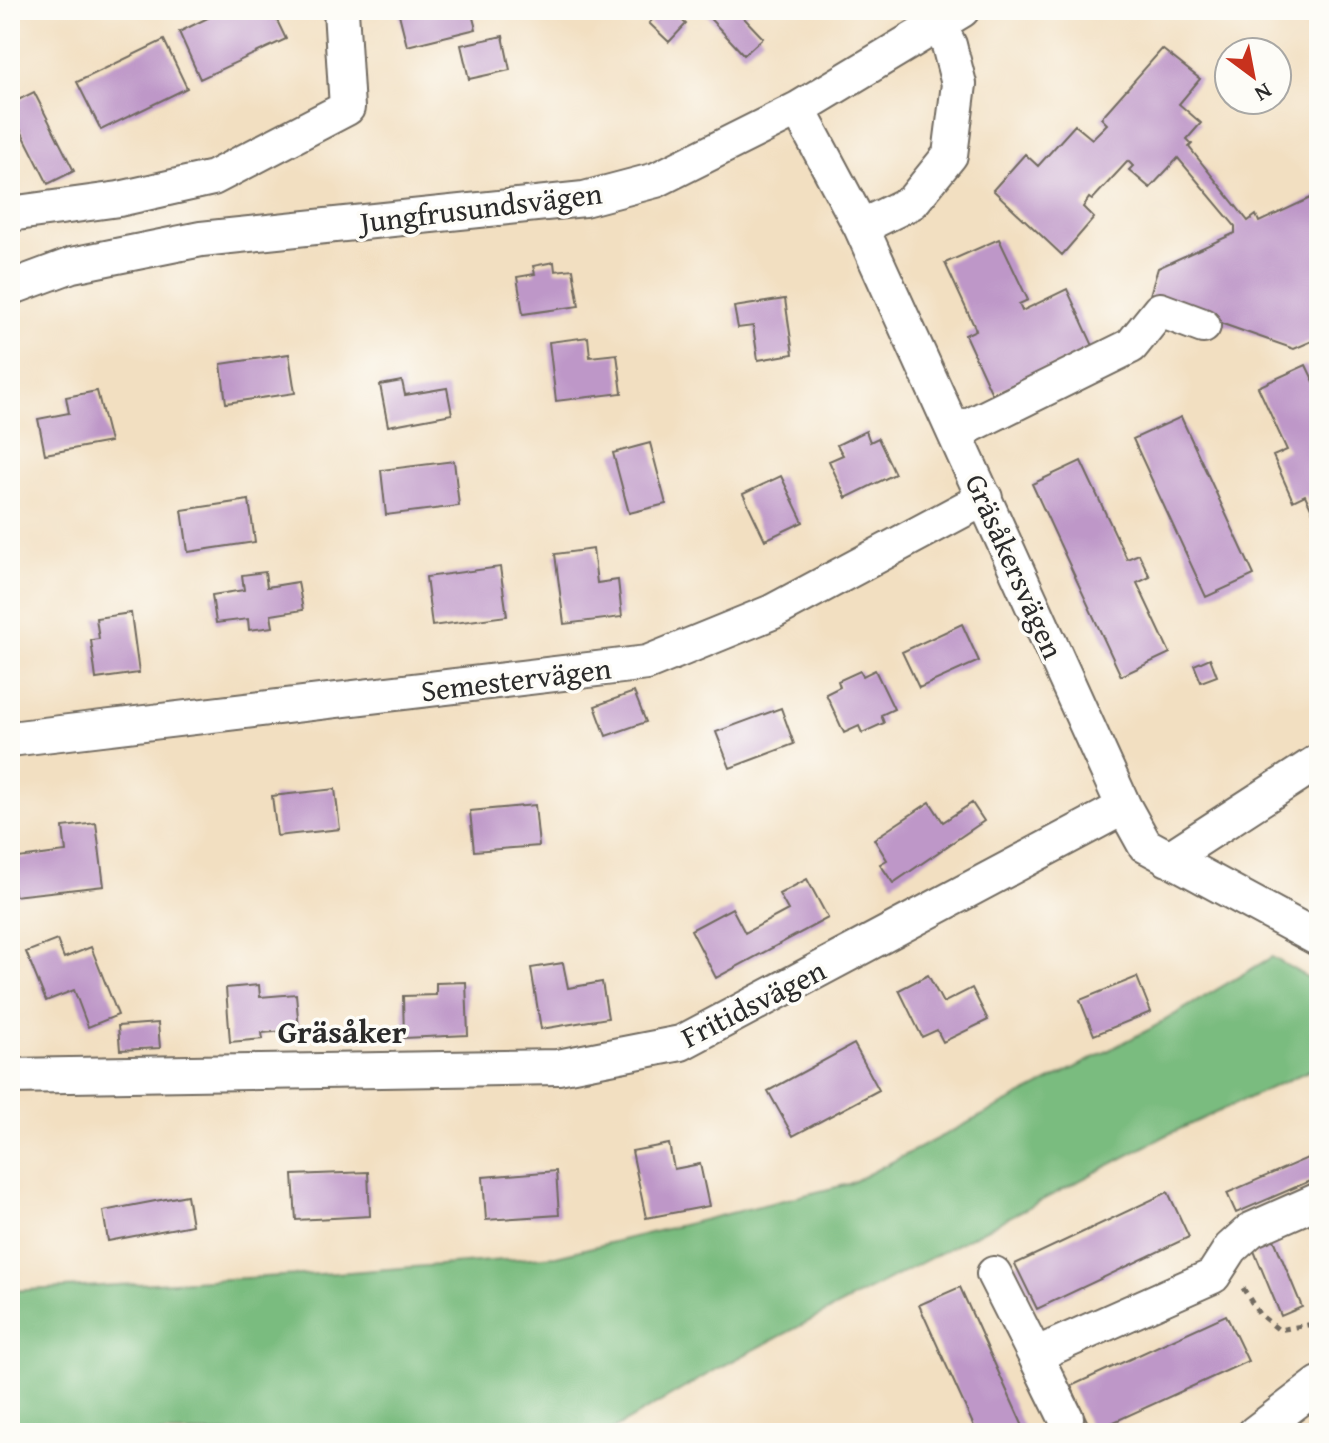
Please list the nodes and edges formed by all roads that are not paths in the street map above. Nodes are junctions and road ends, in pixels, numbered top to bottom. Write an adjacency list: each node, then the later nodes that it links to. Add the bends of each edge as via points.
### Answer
1 (341, 10): 4 (street, via 347,108 213,178 119,199)
2 (950, 17): 3 (street, Jungfrusundsvägen); 5 (street, via 949,45 959,84 950,155 912,202)
3 (798, 109): 5 (street, Gräsåkersvägen); 6 (street, Jungfrusundsvägen, via 656,180 584,199 201,239 72,265)
4 (10, 214)
5 (861, 227): 8 (street, Gräsåkersvägen)
6 (10, 288)
7 (1203, 326): 8 (street, via 1160,310 1131,346)
8 (955, 433): 9 (street, Gräsåkersvägen)
9 (985, 498): 10 (street, Semestervägen, via 772,612 647,663); 12 (street, Gräsåkersvägen)
10 (10, 739)
11 (1319, 761): 13 (street)
12 (1124, 807): 13 (street, Gräsåkersvägen, via 1145,845); 15 (street, Fritidsvägen, via 681,1043 558,1067)
13 (1168, 859): 14 (street, Gräsåkersvägen)
14 (1319, 939)
15 (10, 1076)
16 (1319, 1200): 18 (street, via 1251,1230 1213,1276)
17 (994, 1274): 18 (street)
18 (1035, 1355): 20 (street)
19 (1319, 1384): 21 (street)
20 (1066, 1418)
21 (1255, 1433)

